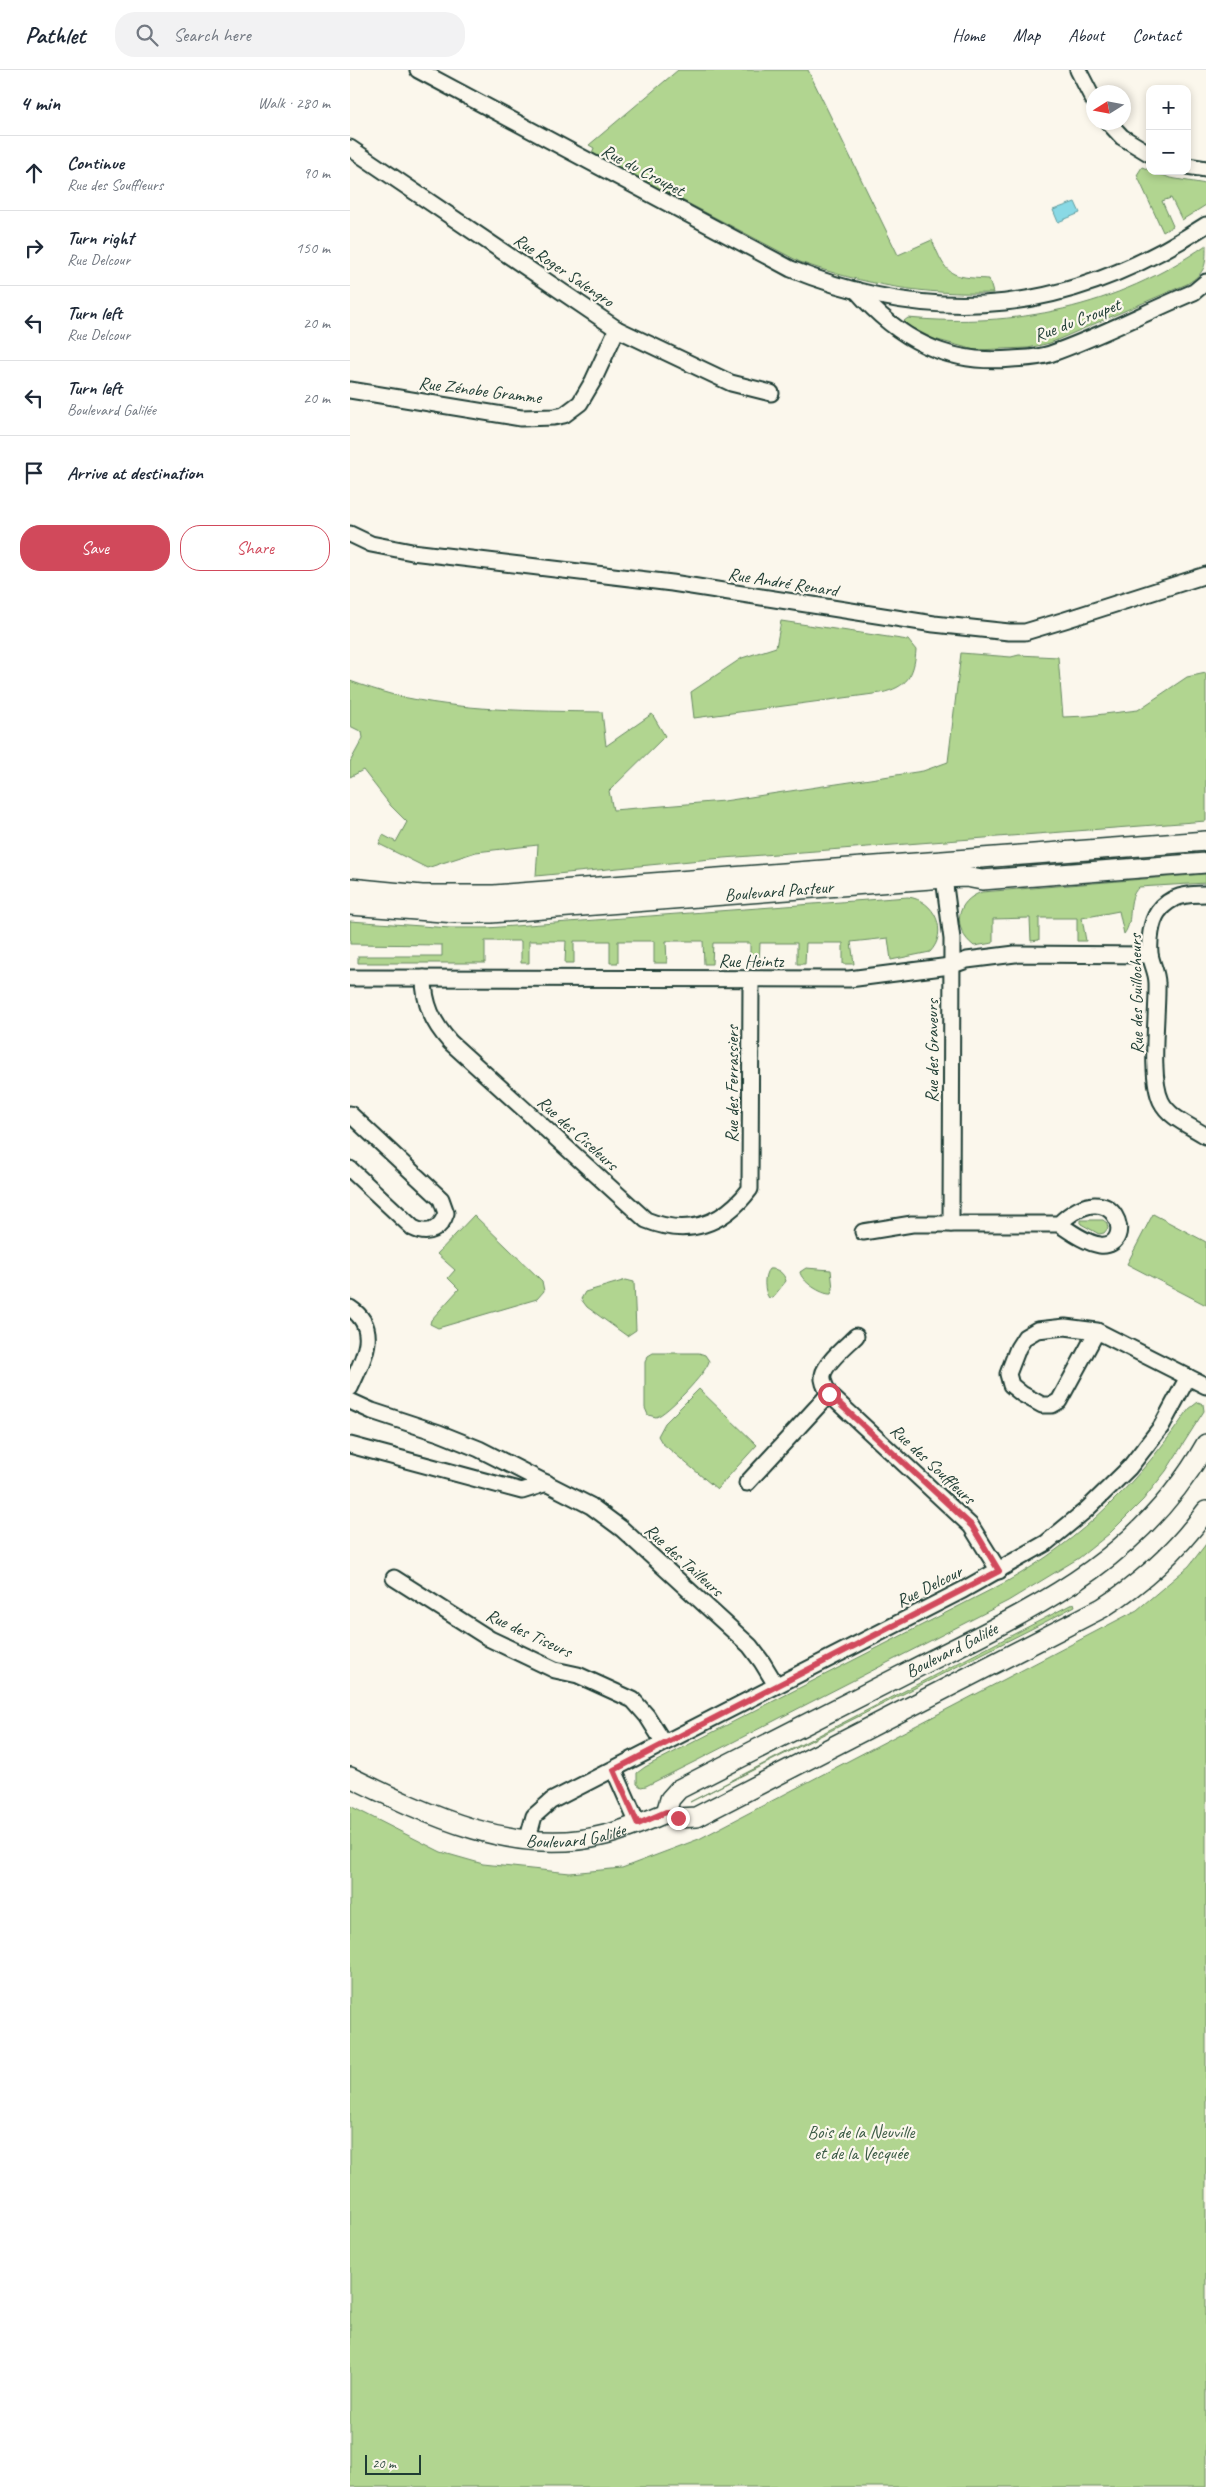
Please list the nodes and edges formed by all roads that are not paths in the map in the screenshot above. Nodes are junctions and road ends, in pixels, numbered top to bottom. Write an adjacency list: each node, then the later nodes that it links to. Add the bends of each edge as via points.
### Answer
1 (418, 70): 11 (street, Rue du Croupet, via 765,256 811,277)
2 (1078, 70): 3 (street)
3 (1086, 86)
4 (1115, 130): 6 (street)
5 (350, 148): 12 (street, Rue Roger Salengro)
6 (1146, 152)
7 (1191, 166): 8 (street)
8 (1206, 168)
9 (1206, 225): 11 (street, Rue du Croupet, via 1130,268 1078,288 1046,296 988,304 960,304 894,298)
10 (1206, 282): 11 (street, Rue du Croupet, via 1194,292 1049,354 989,361 951,354 916,342 871,307)
11 (856, 290)
12 (617, 329): 13 (street, Rue Zénobe Gramme, via 580,403 554,417 521,418); 14 (street, Rue Roger Salengro, via 731,383)
13 (350, 390)
14 (772, 393)
15 (350, 534): 16 (street, Rue André Renard, via 371,544 412,552 672,583 1002,632 1024,632)
16 (1206, 575)
17 (1206, 841): 20 (street, Boulevard Pasteur, via 494,895 422,895)
18 (1206, 863): 19 (street, Boulevard Pasteur, via 982,880)
19 (944, 878): 22 (street, Boulevard Pasteur, via 491,913); 24 (street, Rue des Graveurs, via 952,939)
20 (350, 888)
21 (1206, 894): 23 (street, Rue des Guillocheurs, via 1183,894 1159,911 1153,927)
22 (350, 905)
23 (1150, 955): 24 (street, Rue Heintz, via 1015,954 967,960); 29 (street, Rue des Guillocheurs, via 1157,980 1156,1061 1160,1096 1176,1118)
24 (950, 966): 27 (street, Rue Heintz, via 860,979); 32 (street, Rue des Graveurs)
25 (350, 978): 26 (street, Rue Heintz)
26 (424, 978): 27 (street, Rue Heintz); 31 (street, Rue des Ciseleurs, via 429,1012 443,1034 646,1220 662,1226 699,1225 717,1220 732,1212)
27 (750, 980): 31 (street, Rue des Ferrassiers)
28 (350, 1114): 30 (street, via 440,1198 446,1213 441,1225 429,1232 413,1228)
29 (1206, 1136)
30 (350, 1169)
31 (750, 1189)
32 (951, 1224): 33 (street); 34 (street, via 912,1224)
33 (1059, 1224)
34 (863, 1232)
35 (350, 1308): 40 (street, via 363,1320 369,1335 365,1354)
36 (1097, 1330): 36 (street, via 1050,1327 1025,1337 1010,1365 1011,1385 1042,1405 1059,1401); 38 (street)
37 (856, 1336): 41 (street, via 826,1367 823,1375)
38 (1188, 1377): 39 (street); 48 (street, Rue Delcour, via 1161,1427 1104,1494 1046,1542)
39 (1206, 1386)
40 (350, 1388)
41 (829, 1394): 45 (street); 48 (street, Rue des Souffleurs, via 972,1526)
42 (350, 1401): 46 (street, Rue des Tailleurs, via 479,1449)
43 (1206, 1444): 54 (street, Boulevard Galilée, via 1174,1494 1118,1551 1084,1577 1008,1620 679,1789 670,1799)
44 (350, 1446): 46 (street, via 522,1491)
45 (747, 1483)
46 (547, 1484): 50 (street, Rue des Tailleurs, via 591,1506 628,1535 750,1646)
47 (1206, 1511): 54 (street, Boulevard Galilée, via 1190,1533 1152,1571 1102,1608 696,1817 678,1818)
48 (999, 1571): 50 (street, Rue Delcour)
49 (394, 1578): 51 (street, Rue des Tiseurs, via 490,1639 555,1670 578,1675 624,1695 640,1708)
50 (776, 1685): 51 (street, Rue Delcour)
51 (664, 1743): 52 (street, Rue Delcour)
52 (614, 1770): 55 (street); 56 (street, Rue Delcour, via 542,1808 534,1816)
53 (350, 1776): 56 (street, Boulevard Galilée, via 408,1804 482,1832)
54 (666, 1812): 55 (street, Boulevard Galilée)
55 (638, 1824): 56 (street, Boulevard Galilée, via 604,1836)
56 (528, 1838)

